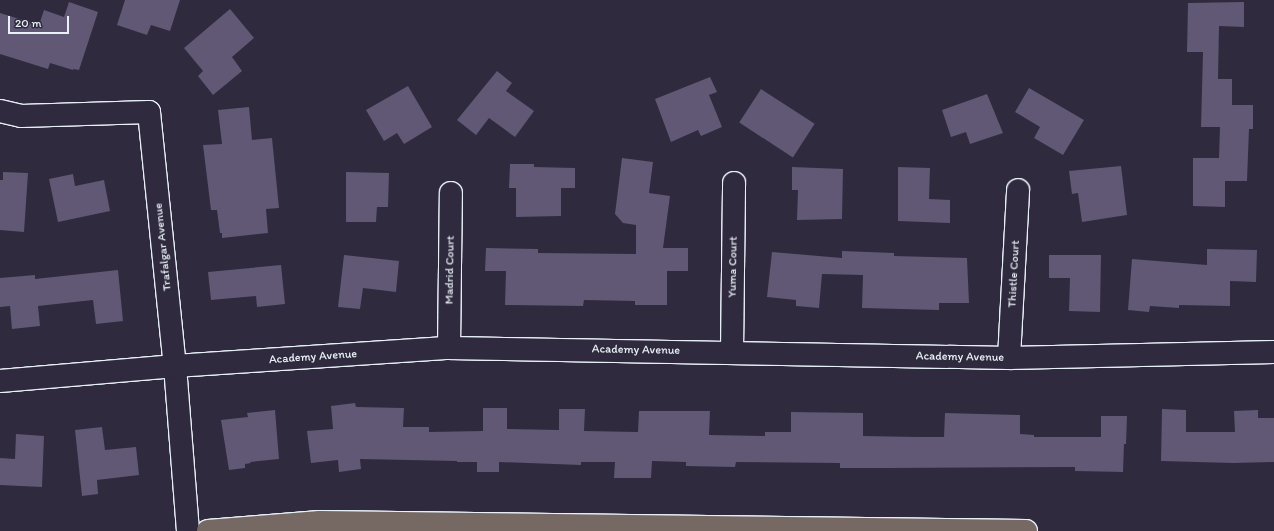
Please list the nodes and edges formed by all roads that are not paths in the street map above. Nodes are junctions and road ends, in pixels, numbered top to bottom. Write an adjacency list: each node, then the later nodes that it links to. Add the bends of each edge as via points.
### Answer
1 (0, 111): 9 (street, Trafalgar Avenue, via 21,116 149,112)
2 (734, 183): 6 (street, Yuma Court)
3 (1018, 190): 8 (street, Thistle Court)
4 (451, 193): 5 (street, Madrid Court)
5 (449, 348): 6 (street, Academy Avenue); 9 (street, Academy Avenue)
6 (732, 352): 8 (street, Academy Avenue)
7 (1274, 352): 8 (street, Academy Avenue)
8 (1010, 358)
9 (176, 366): 10 (street, Academy Avenue); 11 (street, Trafalgar Avenue)
10 (0, 381)
11 (188, 531)
12 (208, 531): 13 (main road, via 320,522)
13 (1026, 531)

